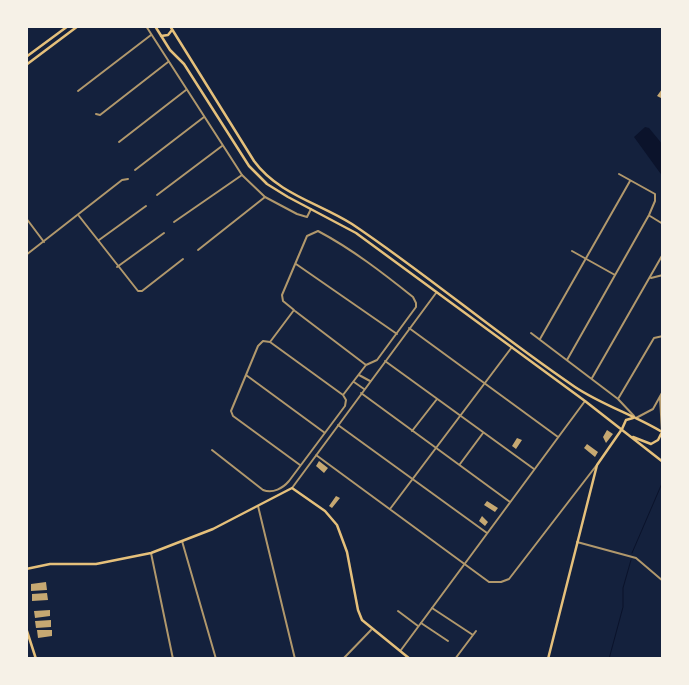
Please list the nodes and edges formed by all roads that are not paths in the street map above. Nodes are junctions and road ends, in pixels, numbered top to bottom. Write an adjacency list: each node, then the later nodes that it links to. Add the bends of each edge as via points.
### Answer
1 (68, 26): 8 (main road)
2 (78, 26): 10 (main road)
3 (146, 26): 6 (street)
4 (155, 26): 7 (main road)
5 (171, 28): 7 (main road, via 168,35); 72 (main road, via 254,161 268,177 351,224 576,388)
6 (151, 35): 9 (street); 11 (street)
7 (160, 35): 25 (main road, via 184,64 257,175 282,194)
8 (26, 57)
9 (168, 62): 12 (street); 13 (street, via 100,116)
10 (26, 65)
11 (78, 90)
12 (186, 90): 14 (street); 15 (street)
13 (96, 114)
14 (204, 118): 16 (street); 17 (street)
15 (119, 142)
16 (222, 146): 18 (street); 22 (street)
17 (135, 170)
18 (242, 174): 23 (street); 29 (street)
19 (619, 174): 21 (street)
20 (128, 179): 27 (street, via 122,180)
21 (630, 181): 26 (street, via 655,194); 39 (street)
22 (157, 195)
23 (265, 197): 25 (street, via 304,216 308,217); 34 (street)
24 (146, 206): 32 (street)
25 (311, 209): 45 (main road, via 356,234)
26 (649, 215): 30 (street); 42 (street)
27 (80, 216): 32 (street); 33 (street)
28 (26, 218): 33 (street)
29 (174, 222)
30 (663, 224)
31 (164, 233): 41 (street)
32 (99, 240): 41 (street)
33 (44, 242): 37 (street)
34 (198, 250)
35 (572, 252): 39 (street)
36 (663, 254): 44 (street)
37 (26, 256)
38 (183, 259): 41 (street, via 142,291 135,289)
39 (586, 260): 42 (street); 51 (street)
40 (295, 264): 46 (street, via 281,298); 49 (street); 49 (street, via 307,236 312,232 318,231 350,249 416,303)
41 (117, 266)
42 (615, 275): 54 (street)
43 (663, 275): 44 (street)
44 (649, 279): 59 (street)
45 (436, 293): 47 (street); 53 (main road)
46 (294, 310): 52 (street); 56 (street)
47 (409, 328): 55 (street); 62 (street)
48 (531, 333): 51 (street)
49 (397, 334): 56 (street, via 377,360)
50 (663, 336): 69 (street, via 654,338)
51 (540, 339): 54 (street)
52 (270, 342): 58 (street, via 261,342); 66 (street)
53 (512, 347): 62 (street); 70 (main road)
54 (566, 360): 59 (street)
55 (385, 361): 60 (street); 68 (street)
56 (366, 365): 57 (street)
57 (359, 374): 60 (street); 61 (street)
58 (245, 375): 78 (street); 87 (street, via 231,408 232,414)
59 (592, 378): 69 (street)
60 (370, 381): 63 (street)
61 (354, 382): 63 (street); 66 (street)
62 (483, 383): 71 (street); 81 (street)
63 (364, 389): 65 (street)
64 (663, 390): 67 (street)
65 (361, 393): 73 (street); 75 (street)
66 (343, 395): 78 (street, via 345,406)
67 (660, 397): 72 (street, via 649,412); 77 (street)
68 (437, 399): 71 (street); 75 (street)
69 (618, 399): 72 (street)
70 (585, 401): 74 (main road); 81 (street)
71 (459, 416): 76 (street); 82 (street)
72 (635, 418): 74 (main road, via 626,420); 77 (main road)
73 (338, 425): 84 (street); 91 (street)
74 (622, 429): 79 (main road); 88 (main road)
75 (412, 431): 82 (street)
76 (483, 432): 86 (street); 89 (street)
77 (662, 432): 79 (main road, via 658,440 649,444); 80 (main road)
78 (325, 433): 87 (street)
79 (628, 434): 85 (main road)
80 (663, 436)
81 (558, 437): 89 (street)
82 (436, 448): 86 (street); 91 (street)
83 (212, 450): 87 (street, via 263,490 272,492 284,486)
84 (316, 455): 93 (street); 96 (street)
85 (663, 462)
86 (460, 464): 94 (street)
87 (300, 465)
88 (597, 465): 90 (street); 92 (main road)
89 (534, 469): 94 (street)
90 (588, 477): 92 (street); 101 (street, via 509,579 489,582)
91 (413, 480): 96 (street); 97 (street)
92 (593, 480): 99 (main road)
93 (292, 488): 95 (main road); 111 (main road, via 335,521 346,552 360,616)
94 (510, 502): 97 (street)
95 (258, 506): 98 (main road); 119 (street)
96 (390, 510): 101 (street)
97 (487, 533): 101 (street)
98 (182, 542): 100 (main road); 118 (street)
99 (578, 542): 105 (street, via 636,558); 123 (main road)
100 (151, 553): 102 (main road, via 96,564); 117 (street)
101 (464, 563): 106 (street)
102 (31, 567): 103 (main road); 104 (main road)
103 (26, 569)
104 (26, 573)
105 (663, 581)
106 (432, 608): 108 (street); 113 (street)
107 (398, 611): 109 (street)
108 (421, 623): 109 (street); 114 (street)
109 (418, 626): 115 (street)
110 (26, 628): 116 (main road)
111 (371, 630): 115 (main road); 120 (street)
112 (476, 631): 113 (street)
113 (473, 635): 122 (street)
114 (448, 641)
115 (400, 651): 121 (main road)
116 (36, 659)
117 (173, 659)
118 (216, 659)
119 (294, 659)
120 (343, 659)
121 (410, 659)
122 (455, 659)
123 (548, 659)

